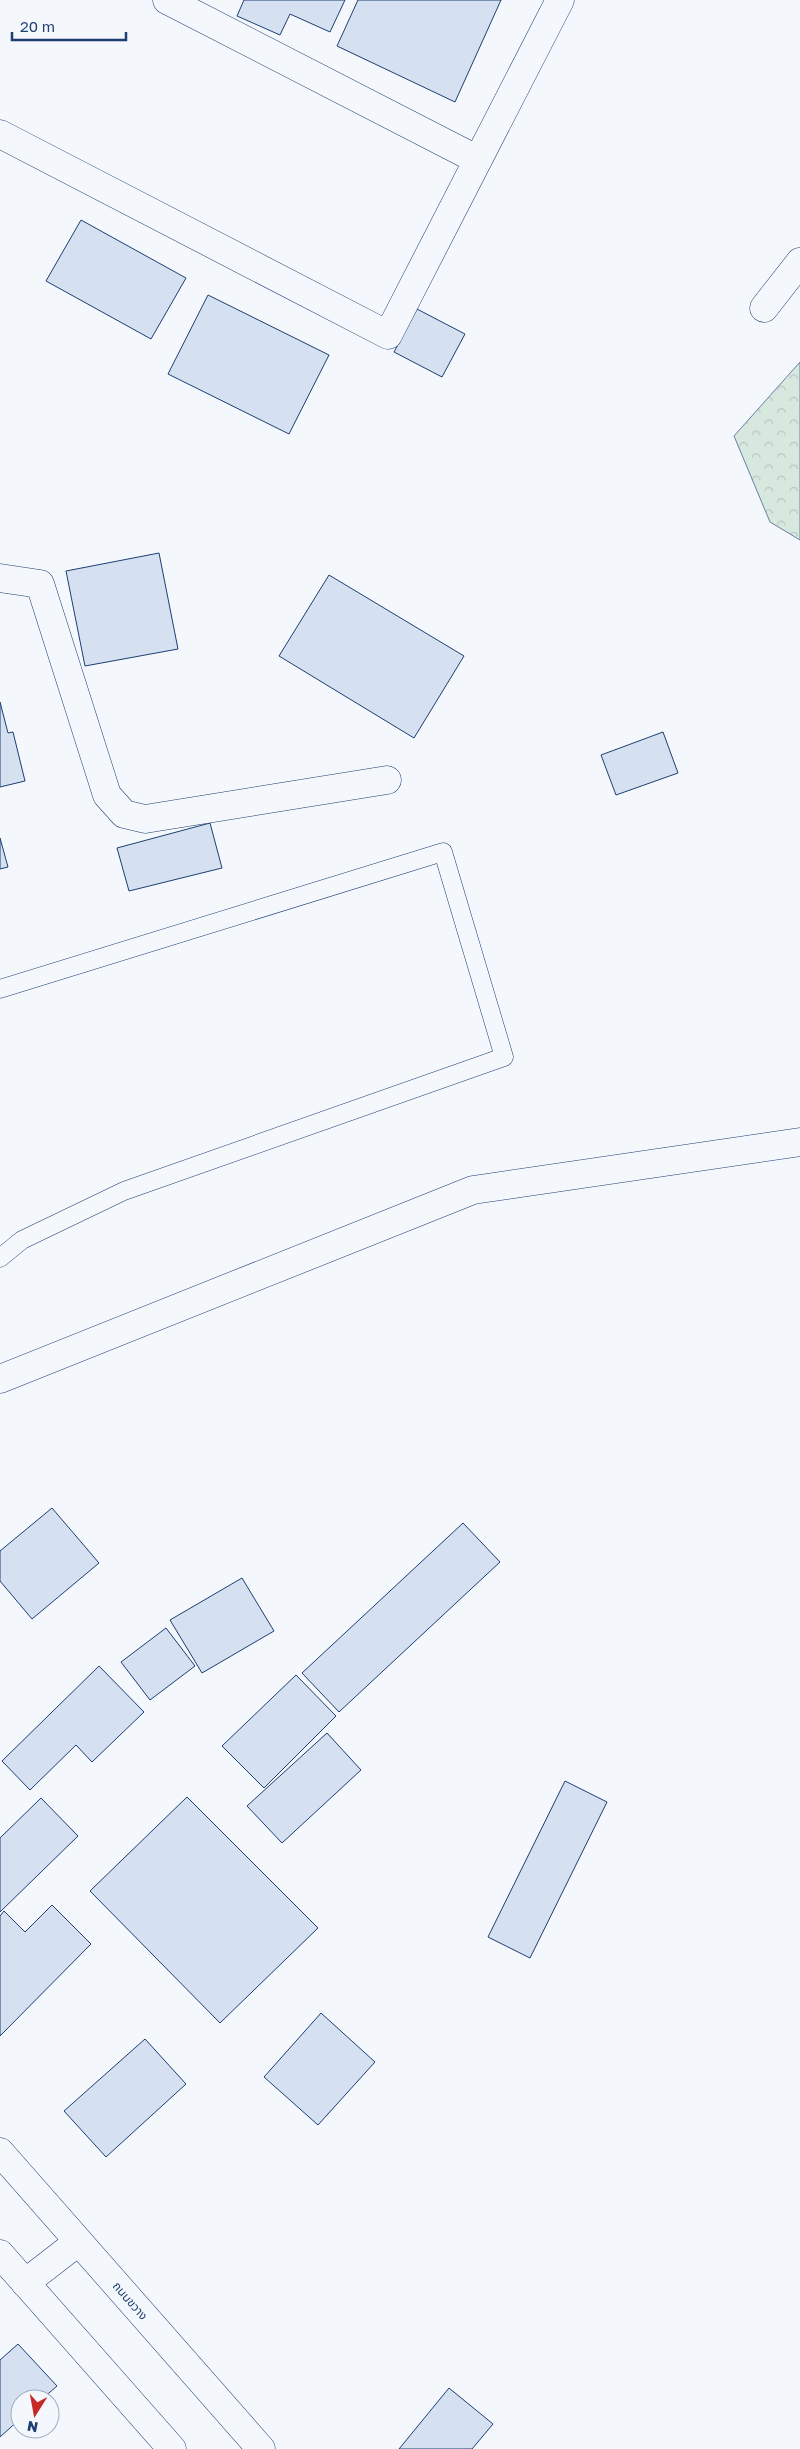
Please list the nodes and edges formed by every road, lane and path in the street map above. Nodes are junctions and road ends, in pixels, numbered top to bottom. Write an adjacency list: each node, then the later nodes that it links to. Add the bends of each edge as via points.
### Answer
1 (560, 0): 4 (street)
2 (176, 2): 4 (street)
3 (0, 134): 4 (street, via 388,335)
4 (478, 160)
5 (800, 262): 6 (street)
6 (764, 308)
7 (0, 578): 8 (street, via 40,584 107,795 124,814 145,819)
8 (387, 780)
9 (0, 990): 11 (lane, via 443,852 504,1057 124,1191 22,1240)
10 (800, 1142): 12 (street, via 473,1190)
11 (0, 1258)
12 (0, 1380)
13 (0, 2152): 14 (street, ถนนขวาง)
14 (78, 2242): 16 (street); 18 (street, ถนนขวาง)
15 (0, 2254): 16 (street)
16 (25, 2282): 17 (street)
17 (172, 2449)
18 (261, 2449)

